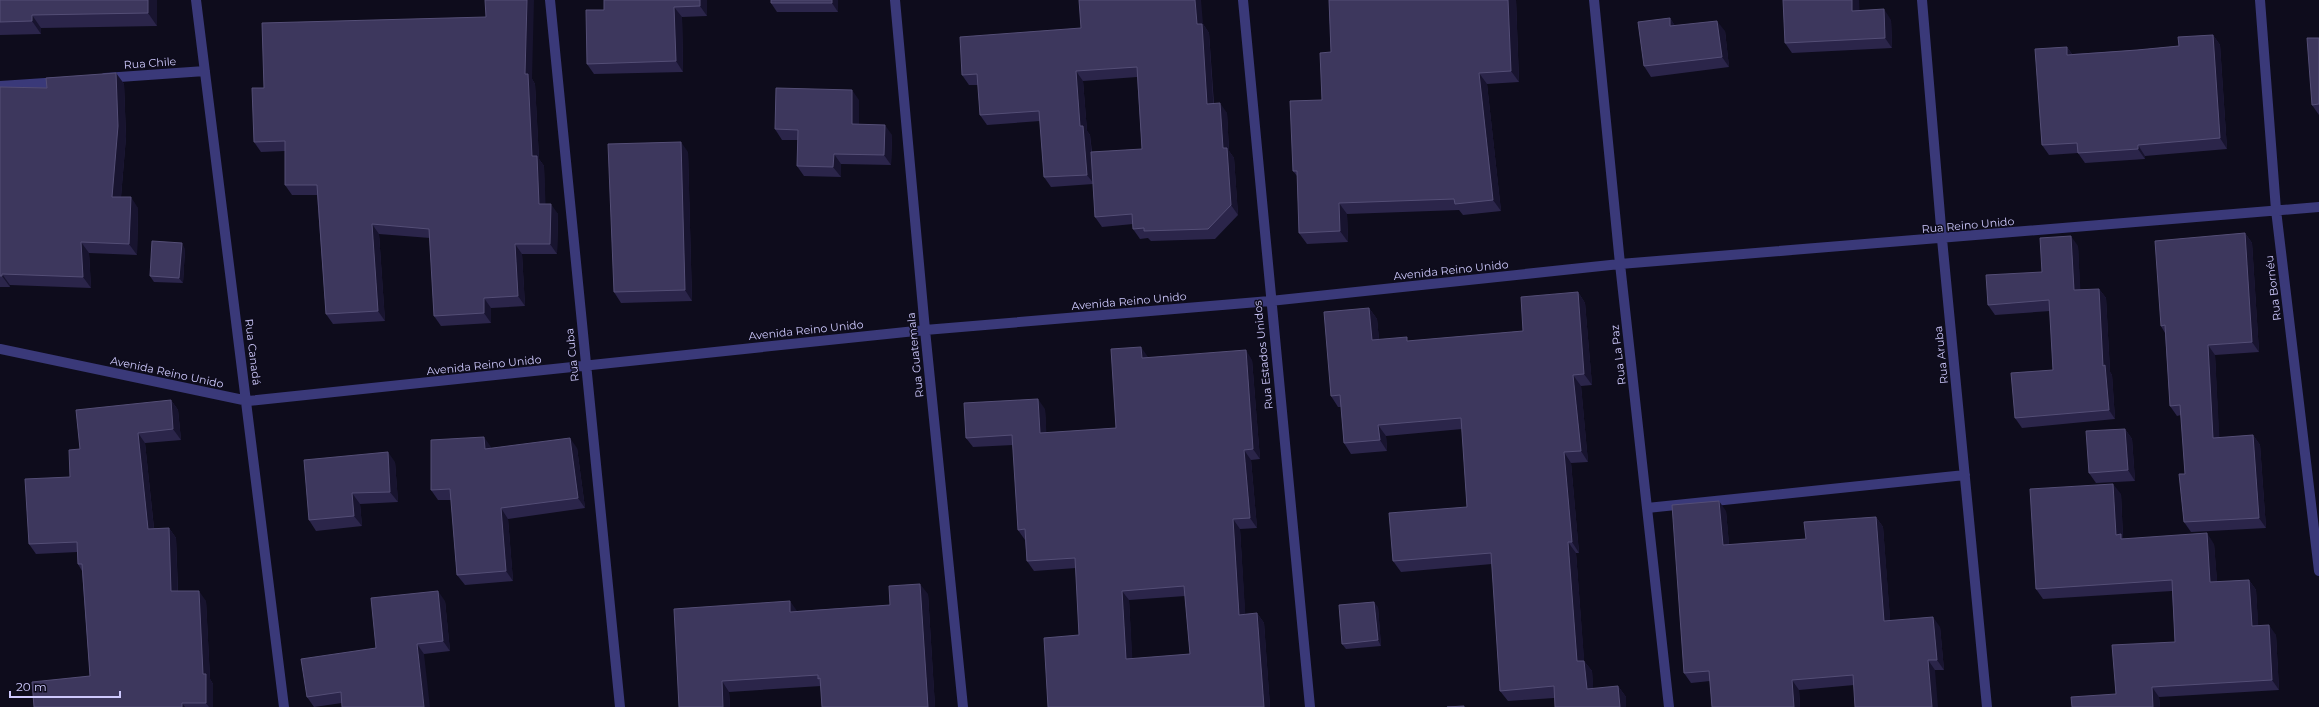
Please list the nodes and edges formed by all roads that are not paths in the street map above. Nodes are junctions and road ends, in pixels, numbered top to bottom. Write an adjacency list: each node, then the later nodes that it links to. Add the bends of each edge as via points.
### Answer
1 (196, 0): 8 (street, Rua Canadá)
2 (550, 0): 19 (street, Rua Cuba)
3 (895, 0): 17 (street, Rua Guatemala)
4 (1243, 0): 16 (street, Rua Estados Unidos)
5 (1594, 0): 15 (street, Rua La Paz)
6 (1922, 0): 14 (street, Rua Aruba)
7 (2260, 0): 13 (street, Rua Bornéu)
8 (205, 71): 9 (street, Rua Chile); 20 (street, Rua Canadá)
9 (95, 79)
10 (71, 81): 11 (street)
11 (0, 86)
12 (2319, 207): 13 (street, Rua Reino Unido)
13 (2276, 210): 14 (street, Rua Reino Unido); 23 (street, Rua Bornéu)
14 (1942, 239): 15 (street, Rua Reino Unido); 21 (street, Rua Aruba)
15 (1620, 264): 16 (street, Avenida Reino Unido); 22 (street, Rua La Paz)
16 (1270, 301): 17 (street, Avenida Reino Unido); 27 (street, Rua Estados Unidos)
17 (925, 330): 19 (street, Avenida Reino Unido); 26 (street, Rua Guatemala)
18 (0, 349): 20 (street, Avenida Reino Unido)
19 (586, 366): 20 (street, Avenida Reino Unido); 25 (street, Rua Cuba)
20 (248, 401): 24 (street, Rua Canadá)
21 (1965, 475): 22 (street); 29 (street, Rua Aruba)
22 (1648, 508): 28 (street, Rua La Paz)
23 (2319, 571)
24 (284, 707)
25 (620, 707)
26 (964, 707)
27 (1310, 707)
28 (1669, 707)
29 (1987, 707)

